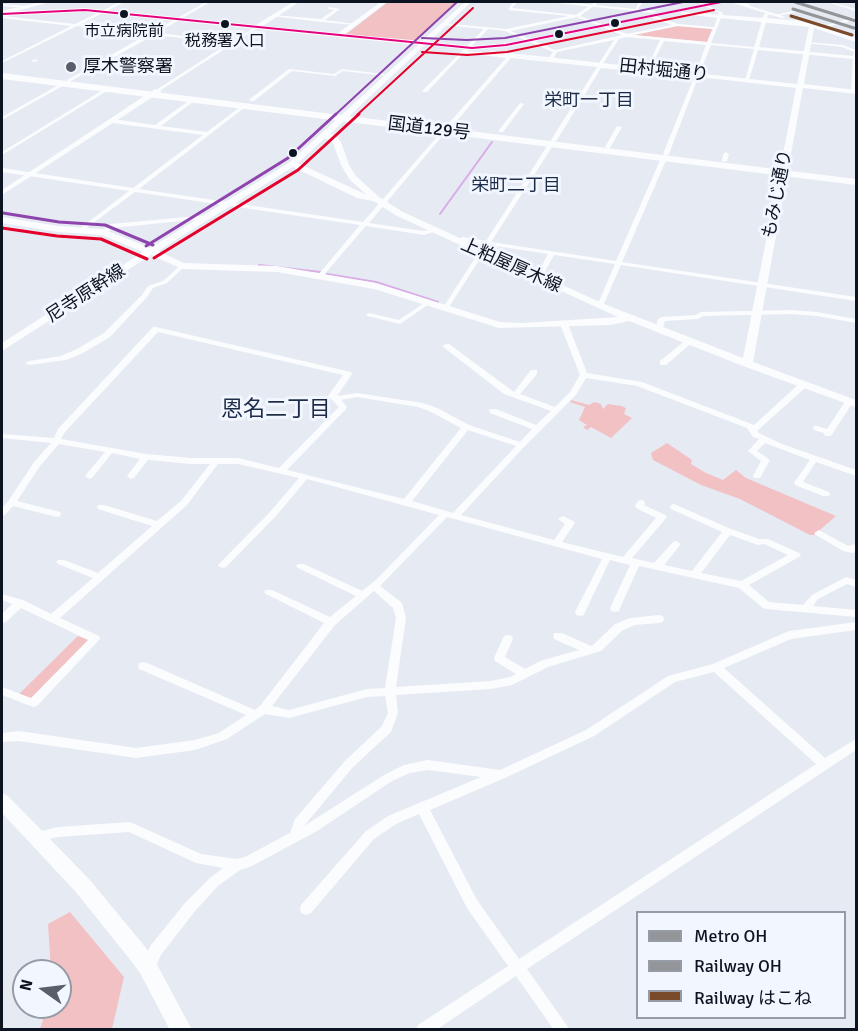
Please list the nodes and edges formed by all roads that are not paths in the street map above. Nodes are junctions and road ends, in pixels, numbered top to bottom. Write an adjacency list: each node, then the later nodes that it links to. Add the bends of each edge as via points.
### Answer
1 (47, 2): 19 (main road)
2 (122, 2): 22 (street)
3 (208, 2): 32 (street)
4 (296, 2): 27 (street)
5 (339, 2): 33 (street, via 329,8 338,9)
6 (384, 2): 37 (street)
7 (468, 2): 38 (street)
8 (515, 2): 28 (street, via 510,9)
9 (552, 2): 16 (street)
10 (641, 2): 20 (street)
11 (721, 2): 17 (street)
12 (734, 2): 18 (street)
13 (740, 2): 18 (street)
14 (829, 2): 21 (street)
15 (3, 3): 19 (street)
16 (595, 3): 20 (street); 28 (street)
17 (702, 3): 23 (street); 30 (street, via 720,11)
18 (749, 5): 24 (street)
19 (26, 9): 22 (street); 25 (main road)
20 (636, 9): 23 (street)
21 (856, 10)
22 (101, 12): 32 (street); 39 (street)
23 (667, 12): 29 (street); 30 (street)
24 (770, 13): 26 (street); 34 (street)
25 (2, 15): 39 (street)
26 (778, 15): 35 (street); 36 (street, via 796,11)
27 (273, 16): 33 (street); 43 (street)
28 (577, 16): 42 (street); 48 (street)
29 (652, 16): 40 (street); 42 (street)
30 (720, 17): 34 (street); 45 (street)
31 (856, 18): 36 (street)
32 (177, 20): 43 (street); 49 (street)
33 (321, 21): 37 (street)
34 (764, 21): 35 (street); 61 (street)
35 (803, 23): 41 (street)
36 (838, 23): 46 (street); 47 (street)
37 (354, 24): 50 (street)
38 (444, 24): 44 (street); 60 (street)
39 (75, 25): 49 (street); 69 (street)
40 (677, 25): 45 (street); 51 (street)
41 (812, 25): 46 (street); 57 (street, もみじ通り)
42 (601, 26): 51 (street); 55 (street)
43 (255, 28): 50 (street); 56 (street)
44 (488, 28): 48 (street); 62 (street)
45 (715, 28): 59 (street)
46 (821, 28): 54 (street)
47 (856, 28)
48 (506, 30): 55 (street)
49 (153, 33): 56 (street); 76 (street)
50 (338, 36): 60 (street)
51 (627, 36): 52 (street); 53 (street)
52 (616, 38): 63 (street); 70 (street)
53 (663, 39): 59 (street); 71 (street)
54 (856, 40)
55 (529, 41): 62 (street); 63 (street)
56 (233, 42): 58 (street); 81 (street)
57 (807, 43): 64 (street); 65 (street, もみじ通り)
58 (251, 44)
59 (710, 44): 61 (street); 74 (street)
60 (422, 45): 62 (street); 73 (street)
61 (756, 48): 65 (street); 75 (street)
62 (468, 50): 66 (street, 田村堀通り); 79 (street)
63 (555, 51): 68 (street)
64 (856, 51): 67 (street)
65 (805, 53): 67 (street); 77 (street, もみじ通り)
66 (510, 56): 68 (street, 田村堀通り); 70 (street); 92 (street)
67 (856, 58): 80 (street)
68 (550, 59): 70 (street, 田村堀通り)
69 (2, 62)
70 (600, 66): 71 (street, 田村堀通り); 74 (street); 99 (street)
71 (648, 69): 74 (street, 田村堀通り)
72 (2, 74): 76 (highway, 国道129号)
73 (388, 75): 83 (street, via 291,70); 88 (street)
74 (697, 76): 75 (street, 田村堀通り); 102 (street)
75 (747, 81): 77 (street, 田村堀通り)
76 (67, 82): 78 (highway, 国道129号); 81 (highway, 国道129号); 89 (street)
77 (799, 86): 80 (street, 田村堀通り); 105 (street, もみじ通り)
78 (108, 89): 81 (highway, 国道129号); 101 (street)
79 (425, 91)
80 (855, 92)
81 (155, 93): 82 (highway, 国道129号); 83 (highway); 85 (highway, 国道129号); 91 (street)
82 (182, 99): 84 (highway); 85 (highway, 国道129号)
83 (252, 100): 88 (highway)
84 (192, 101): 87 (highway); 93 (street)
85 (221, 101): 97 (highway, 国道129号)
86 (522, 104): 97 (street)
87 (242, 108): 90 (highway); 96 (street)
88 (349, 112): 90 (street); 92 (highway)
89 (2, 119)
90 (340, 120): 95 (highway); 98 (street)
91 (112, 121): 93 (street); 106 (street)
92 (451, 124): 97 (highway)
93 (156, 127): 96 (street)
94 (619, 127): 100 (street)
95 (442, 133): 99 (highway); 113 (street)
96 (208, 134): 110 (street)
97 (500, 134): 99 (highway, 国道129号)
98 (324, 136): 103 (street, 尼寺原幹線); 109 (street, 上粕屋厚木線, via 338,142 348,171)
99 (556, 143): 100 (highway, 国道129号); 102 (highway, 国道129号); 122 (street)
100 (608, 147): 102 (highway, 国道129号)
101 (2, 154)
102 (665, 156): 105 (highway, 国道129号); 105 (highway, 国道129号, via 725,157); 126 (street)
103 (293, 164): 111 (street); 114 (street, 尼寺原幹線)
104 (2, 170): 106 (street)
105 (783, 171): 107 (highway, 国道129号); 108 (highway, 国道129号); 130 (street, もみじ通り)
106 (30, 175): 110 (street); 112 (street)
107 (856, 177)
108 (856, 182)
109 (363, 188): 111 (street); 113 (street, 上粕屋厚木線)
110 (134, 190): 114 (street); 118 (street)
111 (347, 190): 113 (street)
112 (2, 193)
113 (379, 202): 117 (street); 119 (street, 上粕屋厚木線)
114 (230, 204): 115 (street, 尼寺原幹線); 117 (street)
115 (209, 217): 120 (street, via 111,226); 123 (street, 尼寺原幹線)
116 (2, 220): 118 (street)
117 (364, 225): 119 (street); 128 (street)
118 (81, 230): 120 (street)
119 (433, 231): 121 (street, 上粕屋厚木線)
120 (103, 232): 123 (street)
121 (456, 241): 122 (street); 125 (street, 上粕屋厚木線)
122 (488, 243): 124 (street); 125 (street)
123 (150, 252): 127 (street); 142 (street, 尼寺原幹線)
124 (552, 252): 126 (street); 129 (street)
125 (481, 253): 129 (street, 上粕屋厚木線); 134 (street)
126 (621, 263): 130 (street); 133 (street)
127 (182, 266): 128 (street, via 277,269); 144 (street, via 165,282 150,287 146,296 107,335 63,358)
128 (320, 276): 132 (street, via 376,286)
129 (538, 279): 133 (street, 上粕屋厚木線)
130 (762, 284): 131 (street); 135 (street, もみじ通り)
131 (856, 299)
132 (427, 303): 134 (street); 136 (street, via 400,322)
133 (600, 306): 137 (street, 上粕屋厚木線)
134 (445, 309): 139 (street, via 499,325)
135 (756, 312): 138 (street, via 817,314); 140 (street, via 662,319); 146 (street, もみじ通り)
136 (369, 315)
137 (628, 318): 139 (street); 140 (street, 上粕屋厚木線)
138 (856, 321)
139 (564, 324): 148 (street)
140 (659, 330): 141 (street, 上粕屋厚木線)
141 (688, 342): 145 (street); 146 (street, 上粕屋厚木線)
142 (4, 344)
143 (451, 348): 150 (street)
144 (29, 363)
145 (663, 363)
146 (747, 364): 149 (street, 上粕屋厚木線)
147 (534, 372): 150 (street)
148 (584, 375): 153 (street); 158 (street, via 639,384)
149 (803, 385): 152 (street, 上粕屋厚木線); 158 (street)
150 (515, 396): 153 (street)
151 (334, 399): 155 (street, via 357,395 420,405); 161 (street, via 332,396 348,374 156,329 61,431); 167 (street, via 342,407)
152 (853, 403): 156 (street, via 829,433)
153 (556, 410): 157 (street)
154 (493, 411): 157 (street)
155 (466, 427): 162 (street); 174 (street)
156 (817, 428)
157 (538, 429): 162 (street)
158 (753, 430): 160 (street)
159 (2, 436): 161 (street)
160 (764, 439): 165 (street); 172 (street, via 752,451 770,461)
161 (57, 441): 163 (street); 175 (street)
162 (521, 445): 181 (street)
163 (110, 451): 164 (street); 169 (street)
164 (146, 457): 166 (street); 170 (street)
165 (815, 458): 168 (street); 173 (street, via 795,481)
166 (216, 461): 167 (street); 183 (street, via 184,504)
167 (282, 470): 171 (street)
168 (856, 473)
169 (89, 476)
170 (131, 476)
171 (305, 476): 174 (street); 193 (street)
172 (757, 476)
173 (820, 493)
174 (407, 502): 181 (street)
175 (12, 503): 179 (street); 180 (street)
176 (641, 503): 190 (street, via 639,506 662,517)
177 (101, 507): 183 (street, via 117,508)
178 (674, 507): 184 (street)
179 (2, 513)
180 (57, 514)
181 (451, 514): 187 (street); 199 (street)
182 (563, 519): 187 (street, via 570,523)
183 (159, 525): 197 (street)
184 (728, 531): 196 (street); 200 (street, via 796,555)
185 (819, 533): 188 (street, via 846,549)
186 (676, 543): 195 (street)
187 (556, 544): 189 (street)
188 (856, 547)
189 (608, 557): 190 (street); 206 (street)
190 (624, 561): 192 (street)
191 (60, 562): 197 (street)
192 (635, 564): 195 (street); 204 (street)
193 (223, 565)
194 (301, 566): 202 (street)
195 (654, 567): 196 (street)
196 (694, 575): 200 (street)
197 (100, 577): 209 (street)
198 (856, 584): 207 (street, via 846,580 815,597)
199 (374, 585): 202 (street); 220 (street, via 398,606 401,618)
200 (742, 585): 207 (street, via 766,605)
201 (270, 592): 212 (street)
202 (363, 595): 212 (street)
203 (2, 597): 205 (street)
204 (615, 601)
205 (20, 603): 209 (street); 210 (street)
206 (580, 606)
207 (804, 609): 208 (street)
208 (856, 614)
209 (53, 618): 221 (street, via 95,639 93,643 33,703)
210 (2, 619)
211 (659, 619): 216 (street, via 619,627)
212 (331, 622): 222 (street)
213 (856, 626): 218 (street, via 789,635)
214 (558, 636): 216 (street)
215 (508, 639): 219 (street, via 499,658)
216 (590, 650): 219 (street)
217 (143, 666): 222 (street)
218 (716, 667): 225 (street); 226 (street, via 672,679 590,733)
219 (524, 674): 220 (street, via 498,686)
220 (390, 690): 222 (street, via 289,714); 230 (street, via 393,713 387,729 349,764 298,823)
221 (2, 691)
222 (260, 712): 223 (street, via 223,736 195,745 136,753 29,737)
223 (2, 737)
224 (856, 744): 225 (street)
225 (825, 765): 234 (street)
226 (501, 775): 228 (street); 230 (street, via 441,765 408,768)
227 (2, 801): 229 (street)
228 (422, 807): 232 (street, via 370,835); 234 (street, via 472,904)
229 (38, 837): 231 (street, via 58,832 130,828 200,859); 233 (street)
230 (295, 837): 231 (street)
231 (237, 865): 233 (street, via 189,907)
232 (306, 909)
233 (147, 966): 235 (street)
234 (518, 967): 236 (street); 237 (street)
235 (182, 1029)
236 (423, 1029)
237 (563, 1029)

